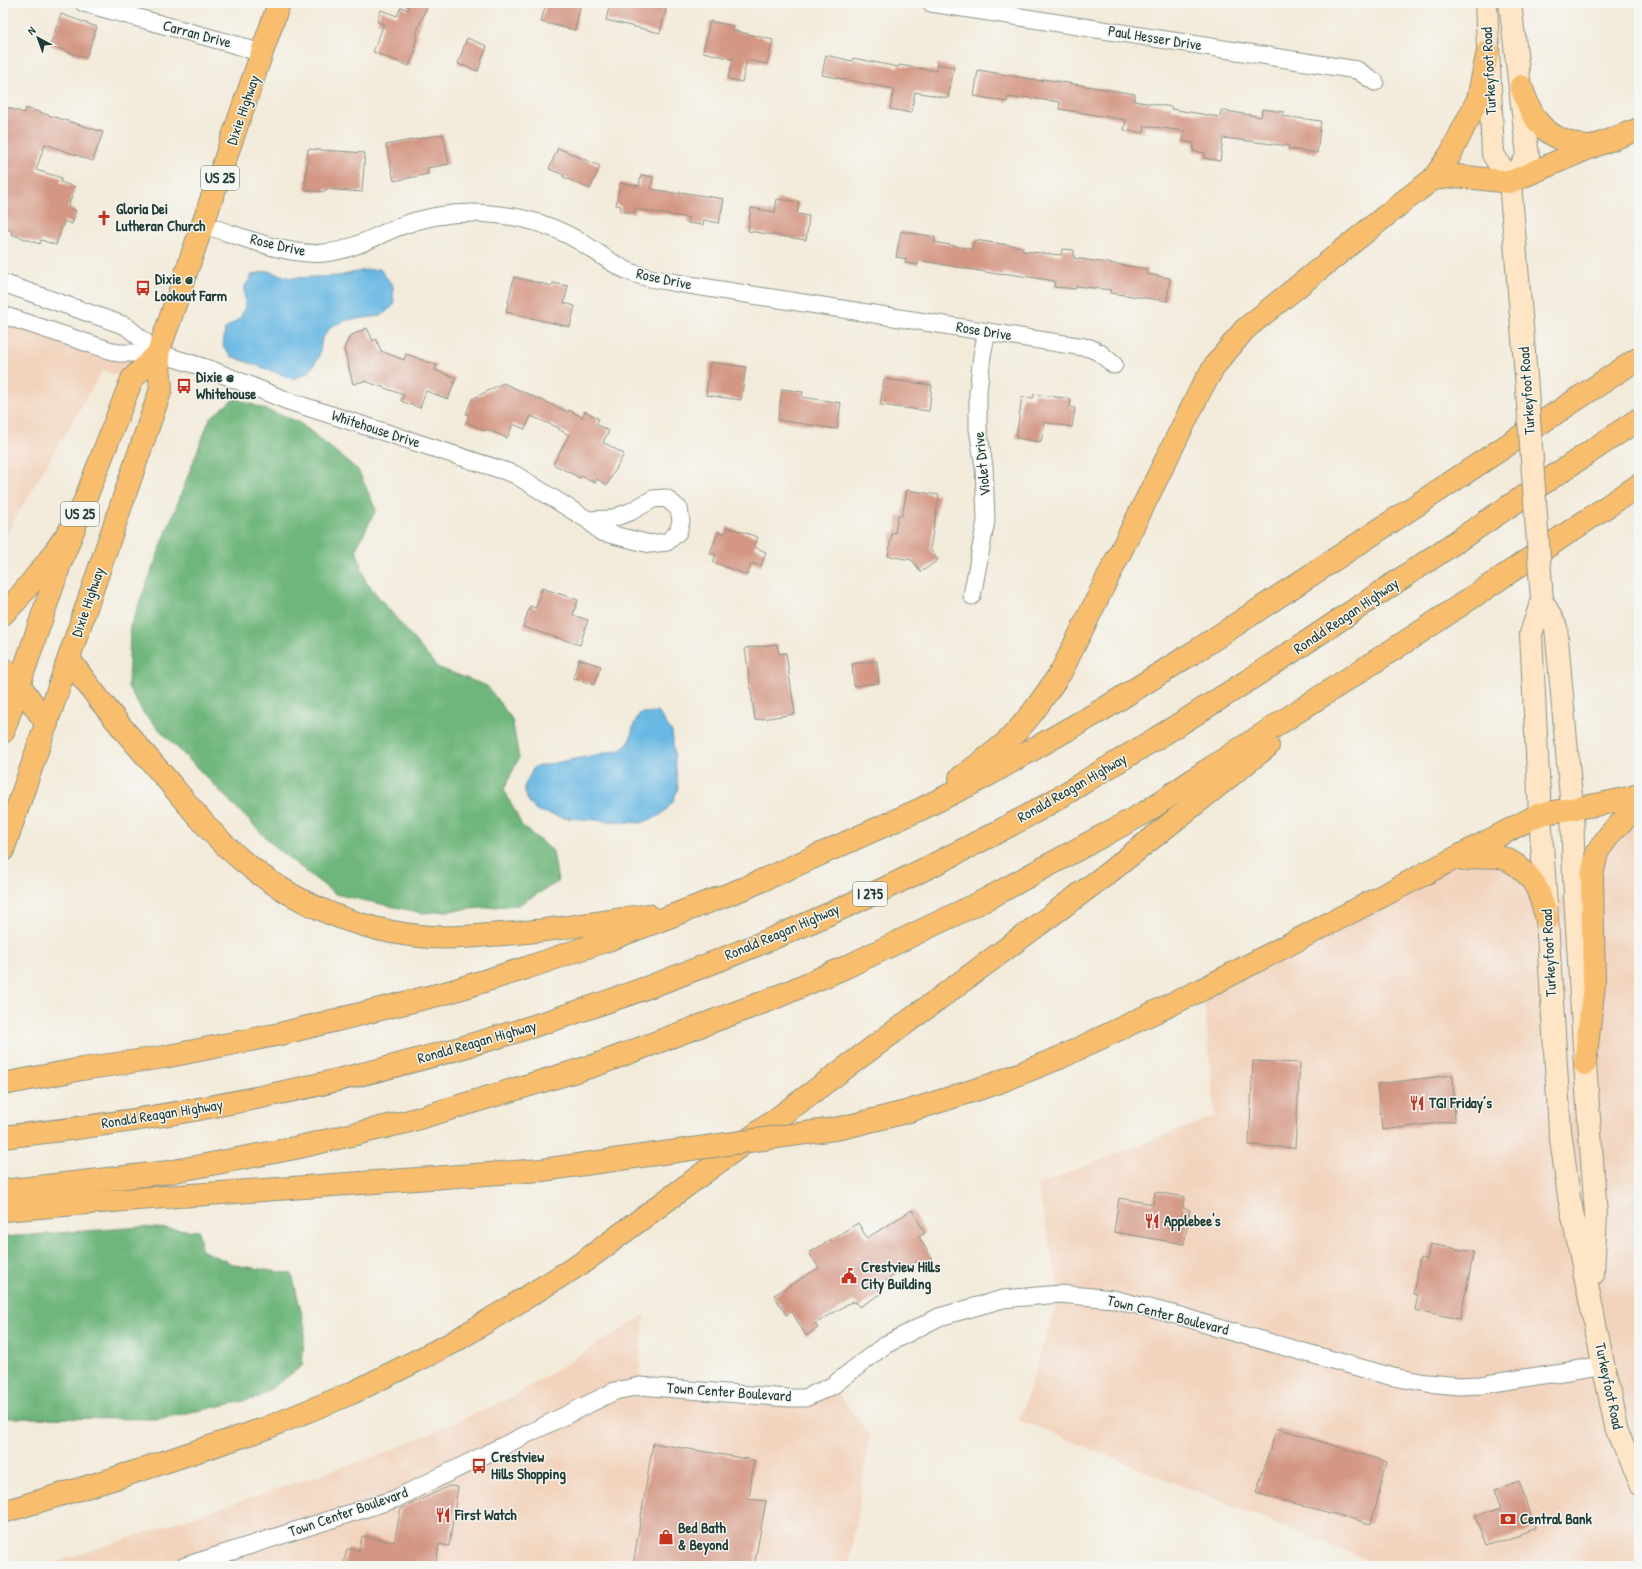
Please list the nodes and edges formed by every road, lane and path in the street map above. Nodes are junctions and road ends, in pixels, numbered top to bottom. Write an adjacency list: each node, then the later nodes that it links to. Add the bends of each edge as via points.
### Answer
1 (84, 3): 7 (street, Carran Drive)
2 (280, 3): 7 (main road, Dixie Highway / US 25)
3 (931, 3): 8 (street, Paul Hesser Drive, via 1357,70)
4 (1486, 3): 6 (main road, Turkeyfoot Road)
5 (1510, 3): 9 (main road, Turkeyfoot Road)
6 (1488, 51): 12 (main road, via 1478,99 1453,148); 13 (main road, Turkeyfoot Road, via 1493,154)
7 (262, 54): 14 (main road, Dixie Highway / US 25)
8 (1375, 82)
9 (1520, 86): 11 (main road, via 1535,119 1547,132 1566,142); 13 (main road, Turkeyfoot Road, via 1528,156)
10 (1639, 129): 11 (main road)
11 (1589, 148): 13 (main road)
12 (1433, 179): 13 (main road, via 1458,176); 36 (main road, via 1245,329 1231,344 1202,387 1061,672 1041,702 1004,744)
13 (1510, 182): 26 (main road, Turkeyfoot Road, bridge)
14 (204, 225): 17 (street, Rose Drive, via 299,252 323,253 343,250 424,219 460,213 490,214 538,222 578,240 634,274); 18 (main road, Dixie Highway / US 25)
15 (3, 283): 18 (street, via 126,326)
16 (3, 315): 18 (street, via 118,353)
17 (987, 332): 20 (street, Rose Drive, via 1090,348); 25 (street, Violet Drive, via 978,392 978,429 984,467 986,521)
18 (158, 353): 23 (main road, Dixie Highway / US 25, via 132,379); 24 (street, Whitehouse Drive, via 212,370 288,401 514,474); 28 (main road, Dixie Highway / US 25, via 161,389)
19 (1639, 358): 36 (main road, via 1199,649 1102,710)
20 (1114, 365)
21 (1639, 419): 47 (main road, Ronald Reagan Highway / I 275, via 1262,672 1177,726 1032,813 839,909 739,952 591,1007 501,1036 372,1072 172,1114)
22 (1639, 485): 29 (main road)
23 (78, 519): 27 (main road, via 46,564); 31 (main road, Dixie Highway / US 25)
24 (588, 520): 24 (street, Whitehouse Drive, via 602,532 650,544 666,542 678,532 682,521 679,509 666,498 653,499 610,520)
25 (972, 596)
26 (1542, 600): 37 (main road, Turkeyfoot Road, via 1556,627); 38 (main road, Turkeyfoot Road, via 1532,634)
27 (3, 614)
28 (69, 659): 32 (main road, Dixie Highway / US 25); 41 (main road, via 119,725 210,830 237,856 269,881 340,918 390,931 430,937 463,937 520,933)
29 (1374, 662): 48 (main road, via 1146,812 1105,836 985,900 846,967 772,999 596,1065 406,1122 295,1148 169,1172); 53 (main road, via 1107,874 569,1271 452,1343 352,1393 264,1429)
30 (3, 669): 31 (main road)
31 (19, 684): 32 (main road); 33 (main road, Dixie Highway / US 25)
32 (47, 724): 39 (main road, Dixie Highway / US 25)
33 (3, 732)
34 (1639, 794): 37 (main road, via 1633,798)
35 (1639, 804): 43 (main road, via 1610,834 1597,852 1592,876 1594,984)
36 (921, 809): 41 (main road, via 745,888)
37 (1572, 809): 38 (main road); 43 (main road, Turkeyfoot Road)
38 (1540, 814): 40 (main road); 42 (main road, Turkeyfoot Road)
39 (3, 850)
40 (1435, 869): 42 (main road, via 1471,858 1491,856 1508,859 1535,885); 49 (main road, bridge, via 1203,989 1059,1058 994,1084 906,1112 841,1128 542,1170)
41 (689, 909): 44 (main road, via 601,943 449,992 280,1034 164,1057)
42 (1548, 920): 50 (main road, Turkeyfoot Road, via 1560,1131 1569,1197)
43 (1585, 1064): 50 (main road, Turkeyfoot Road, via 1596,1215)
44 (82, 1069): 45 (main road); 46 (main road)
45 (3, 1072)
46 (3, 1084)
47 (3, 1137)
48 (3, 1191)
49 (3, 1210)
50 (1591, 1306): 51 (main road, Turkeyfoot Road)
51 (1605, 1365): 52 (main road, Turkeyfoot Road, via 1616,1427); 54 (street, Town Center Boulevard, via 1481,1385 1427,1383 1393,1377 1113,1299 1060,1294 1003,1299 939,1317 915,1328 885,1345 832,1386 805,1398 640,1386 615,1391 395,1499)
52 (1639, 1486)
53 (3, 1512)
54 (185, 1566)

